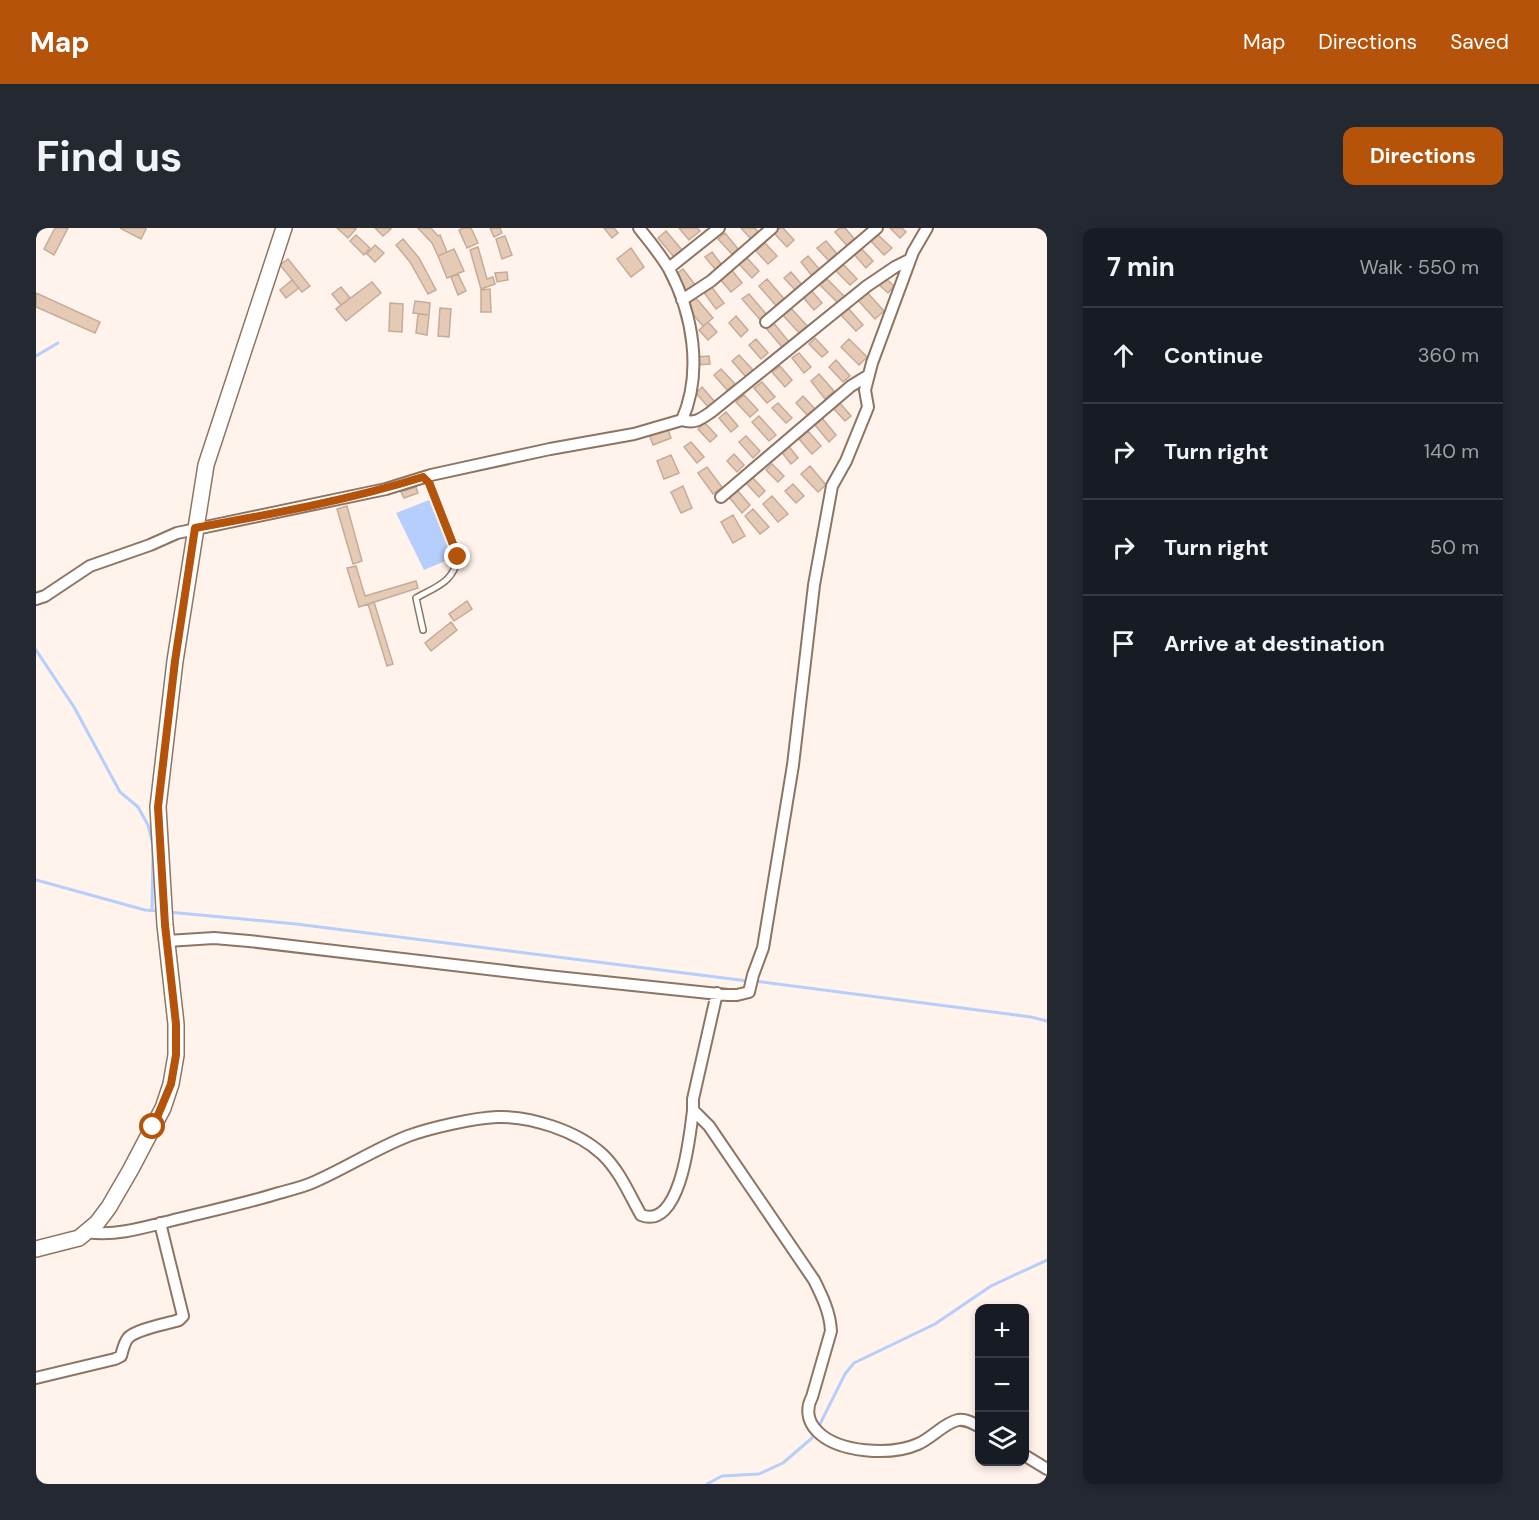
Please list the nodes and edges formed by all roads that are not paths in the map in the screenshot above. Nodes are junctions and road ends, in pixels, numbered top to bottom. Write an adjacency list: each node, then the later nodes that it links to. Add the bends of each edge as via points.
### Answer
1 (284, 228): 15 (main road, via 206,465)
2 (639, 228): 8 (street)
3 (719, 228): 8 (street)
4 (772, 228): 9 (street, via 711,281)
5 (877, 228): 10 (street)
6 (927, 228): 7 (street)
7 (909, 260): 11 (street); 12 (street, via 867,286 699,421)
8 (669, 268): 9 (street)
9 (682, 300): 12 (street, via 693,345 694,378)
10 (766, 322)
11 (868, 375): 14 (street); 19 (street, via 868,406 832,486 814,585 793,765 763,948 749,992)
12 (682, 420): 13 (street, via 634,434)
13 (423, 477): 15 (street, via 386,489); 17 (lane, via 429,483 458,557 449,579 416,598)
14 (721, 496)
15 (195, 528): 16 (street, via 90,566); 18 (main road, via 158,807)
16 (36, 599)
17 (423, 630)
18 (167, 942): 19 (street, via 249,941); 22 (main road, via 176,1024 171,1084 163,1108 131,1168 109,1207)
19 (717, 993): 20 (street)
20 (693, 1110): 21 (street, via 679,1184 667,1207 651,1218 641,1215 617,1172 588,1143 552,1126 498,1117 410,1135 312,1183); 25 (street, via 709,1126 814,1280 826,1305 831,1330 807,1407 816,1431 840,1445 874,1450 917,1444 959,1420)
21 (160, 1224): 22 (street, via 102,1234); 24 (street, via 183,1316 129,1336 122,1356 115,1359)
22 (88, 1232): 23 (main road, via 68,1242)
23 (36, 1248)
24 (36, 1378)
25 (975, 1424)
26 (1029, 1458): 27 (street)
27 (1047, 1469)

